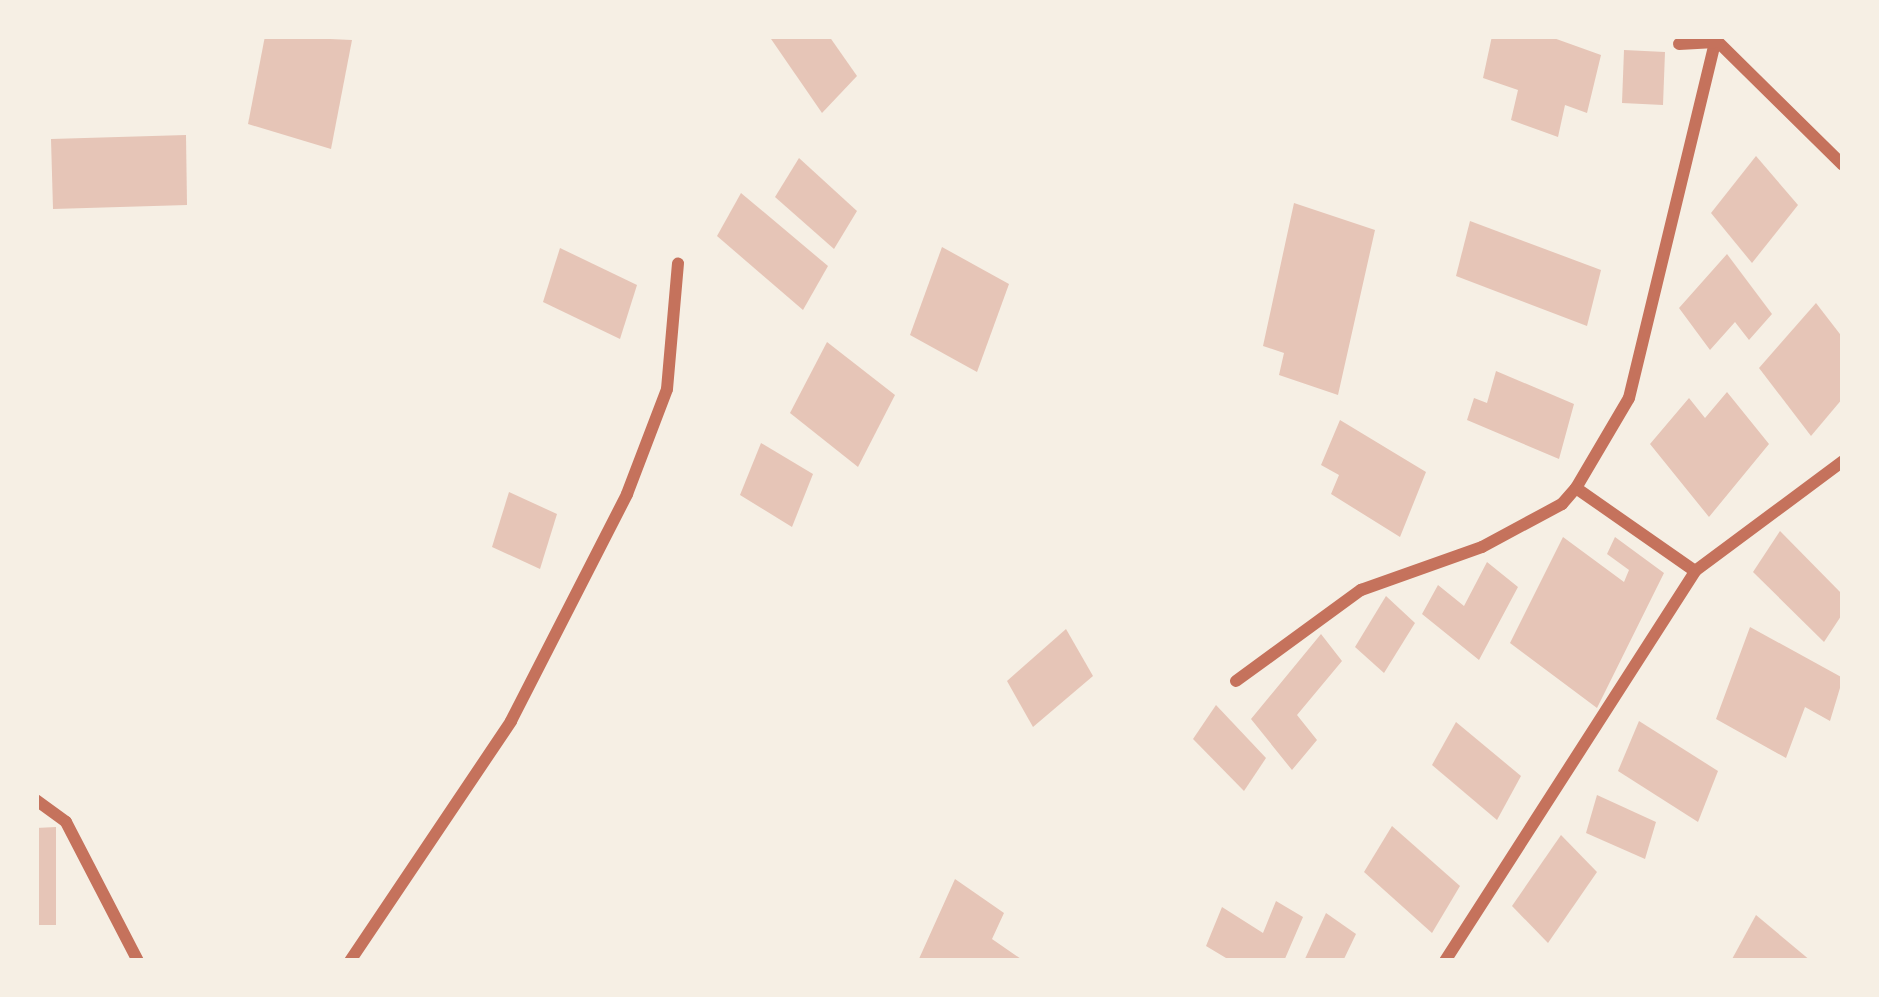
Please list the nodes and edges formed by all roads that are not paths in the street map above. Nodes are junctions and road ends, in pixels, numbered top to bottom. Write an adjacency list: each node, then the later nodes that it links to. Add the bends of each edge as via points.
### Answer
1 (1714, 39): 2 (street); 3 (street); 6 (street, via 1629,398)
2 (1679, 44)
3 (1843, 165)
4 (678, 263): 11 (street, via 667,389 627,494 511,721)
5 (1843, 461): 7 (street)
6 (1576, 488): 7 (street); 8 (street, via 1562,505 1481,547 1361,590)
7 (1696, 572): 12 (street)
8 (1236, 681)
9 (36, 800): 10 (street, via 66,822)
10 (138, 961)
11 (350, 961)
12 (1445, 961)

